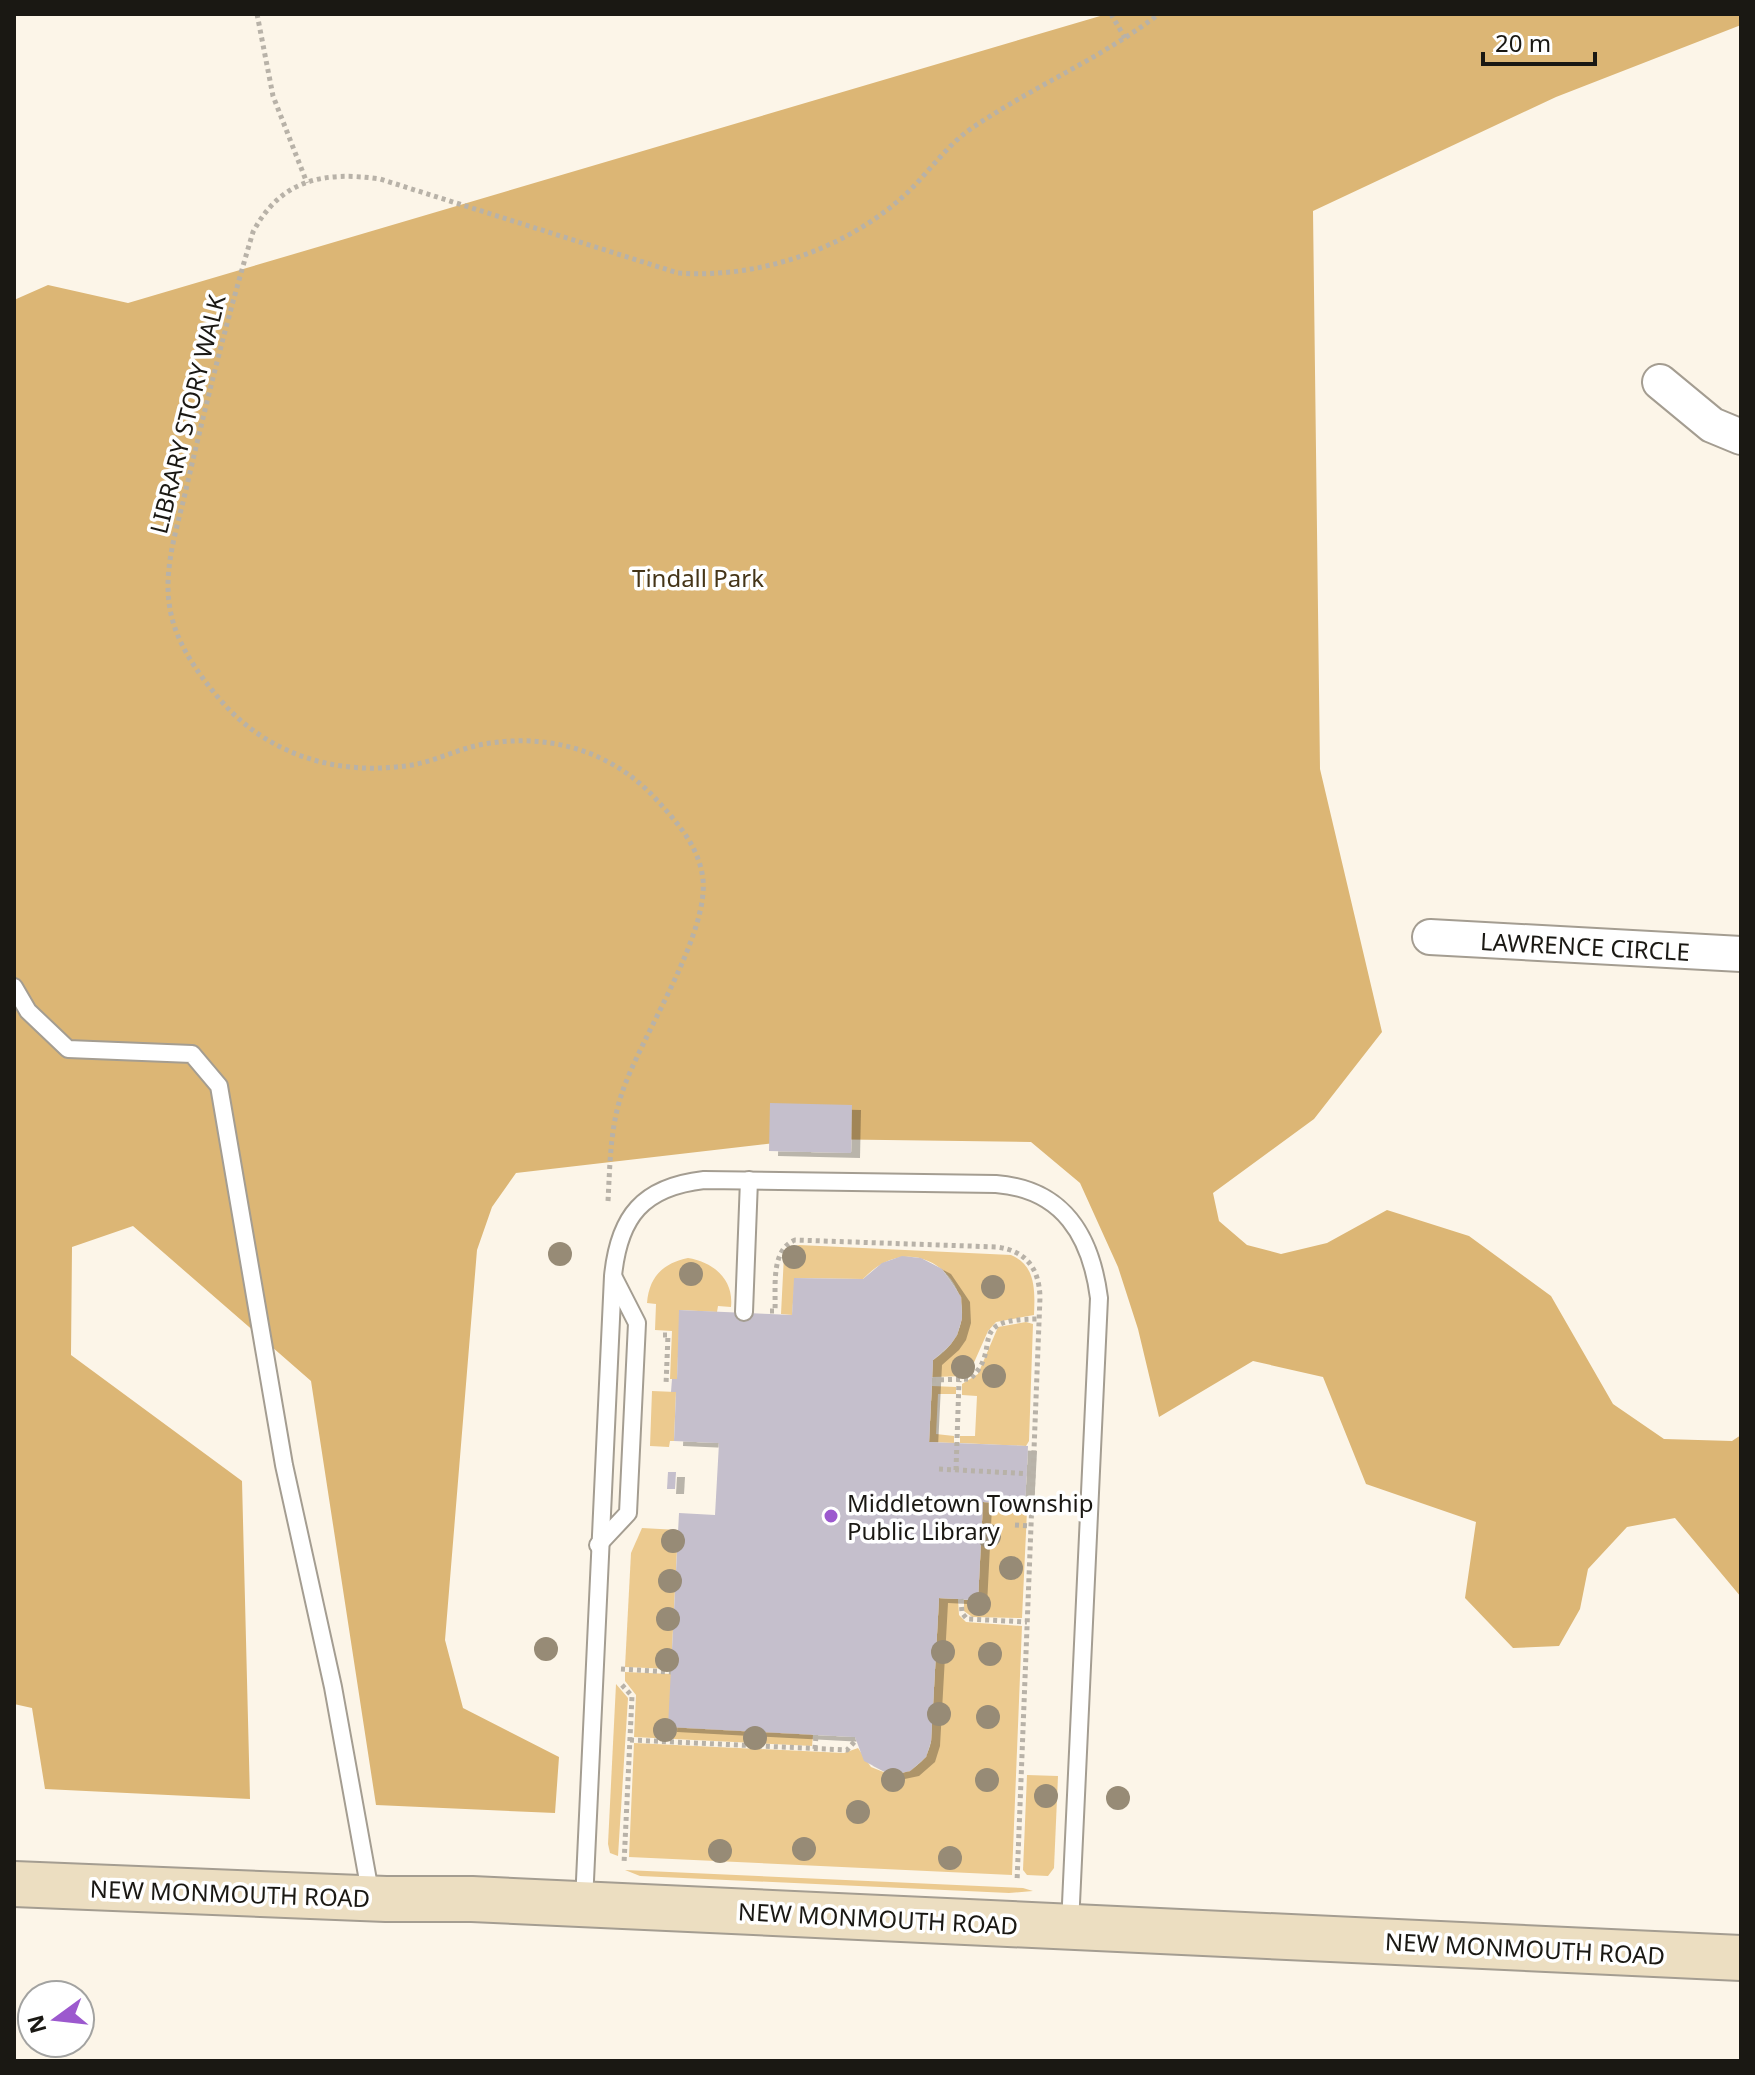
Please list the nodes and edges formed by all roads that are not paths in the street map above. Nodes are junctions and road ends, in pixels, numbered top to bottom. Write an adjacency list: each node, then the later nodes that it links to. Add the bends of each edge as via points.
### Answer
1 (1660, 382): 2 (street, via 1712,425)
2 (1741, 437)
3 (1430, 937): 4 (street, LAWRENCE CIRCLE)
4 (1741, 954)
5 (14, 987): 11 (lane, via 28,1011 68,1049 192,1054 219,1086 284,1465 333,1687)
6 (749, 1180): 7 (lane, via 686,1182 657,1192 624,1227); 8 (lane); 13 (lane, via 1027,1188 1058,1206 1089,1254 1099,1298)
7 (613, 1276): 9 (lane); 9 (lane, via 637,1323 628,1513)
8 (744, 1311)
9 (598, 1545): 12 (lane)
10 (14, 1884): 11 (main road, NEW MONMOUTH ROAD)
11 (371, 1898): 12 (main road, NEW MONMOUTH ROAD)
12 (584, 1904): 13 (main road, NEW MONMOUTH ROAD)
13 (1070, 1927): 14 (main road, NEW MONMOUTH ROAD)
14 (1741, 1958)

